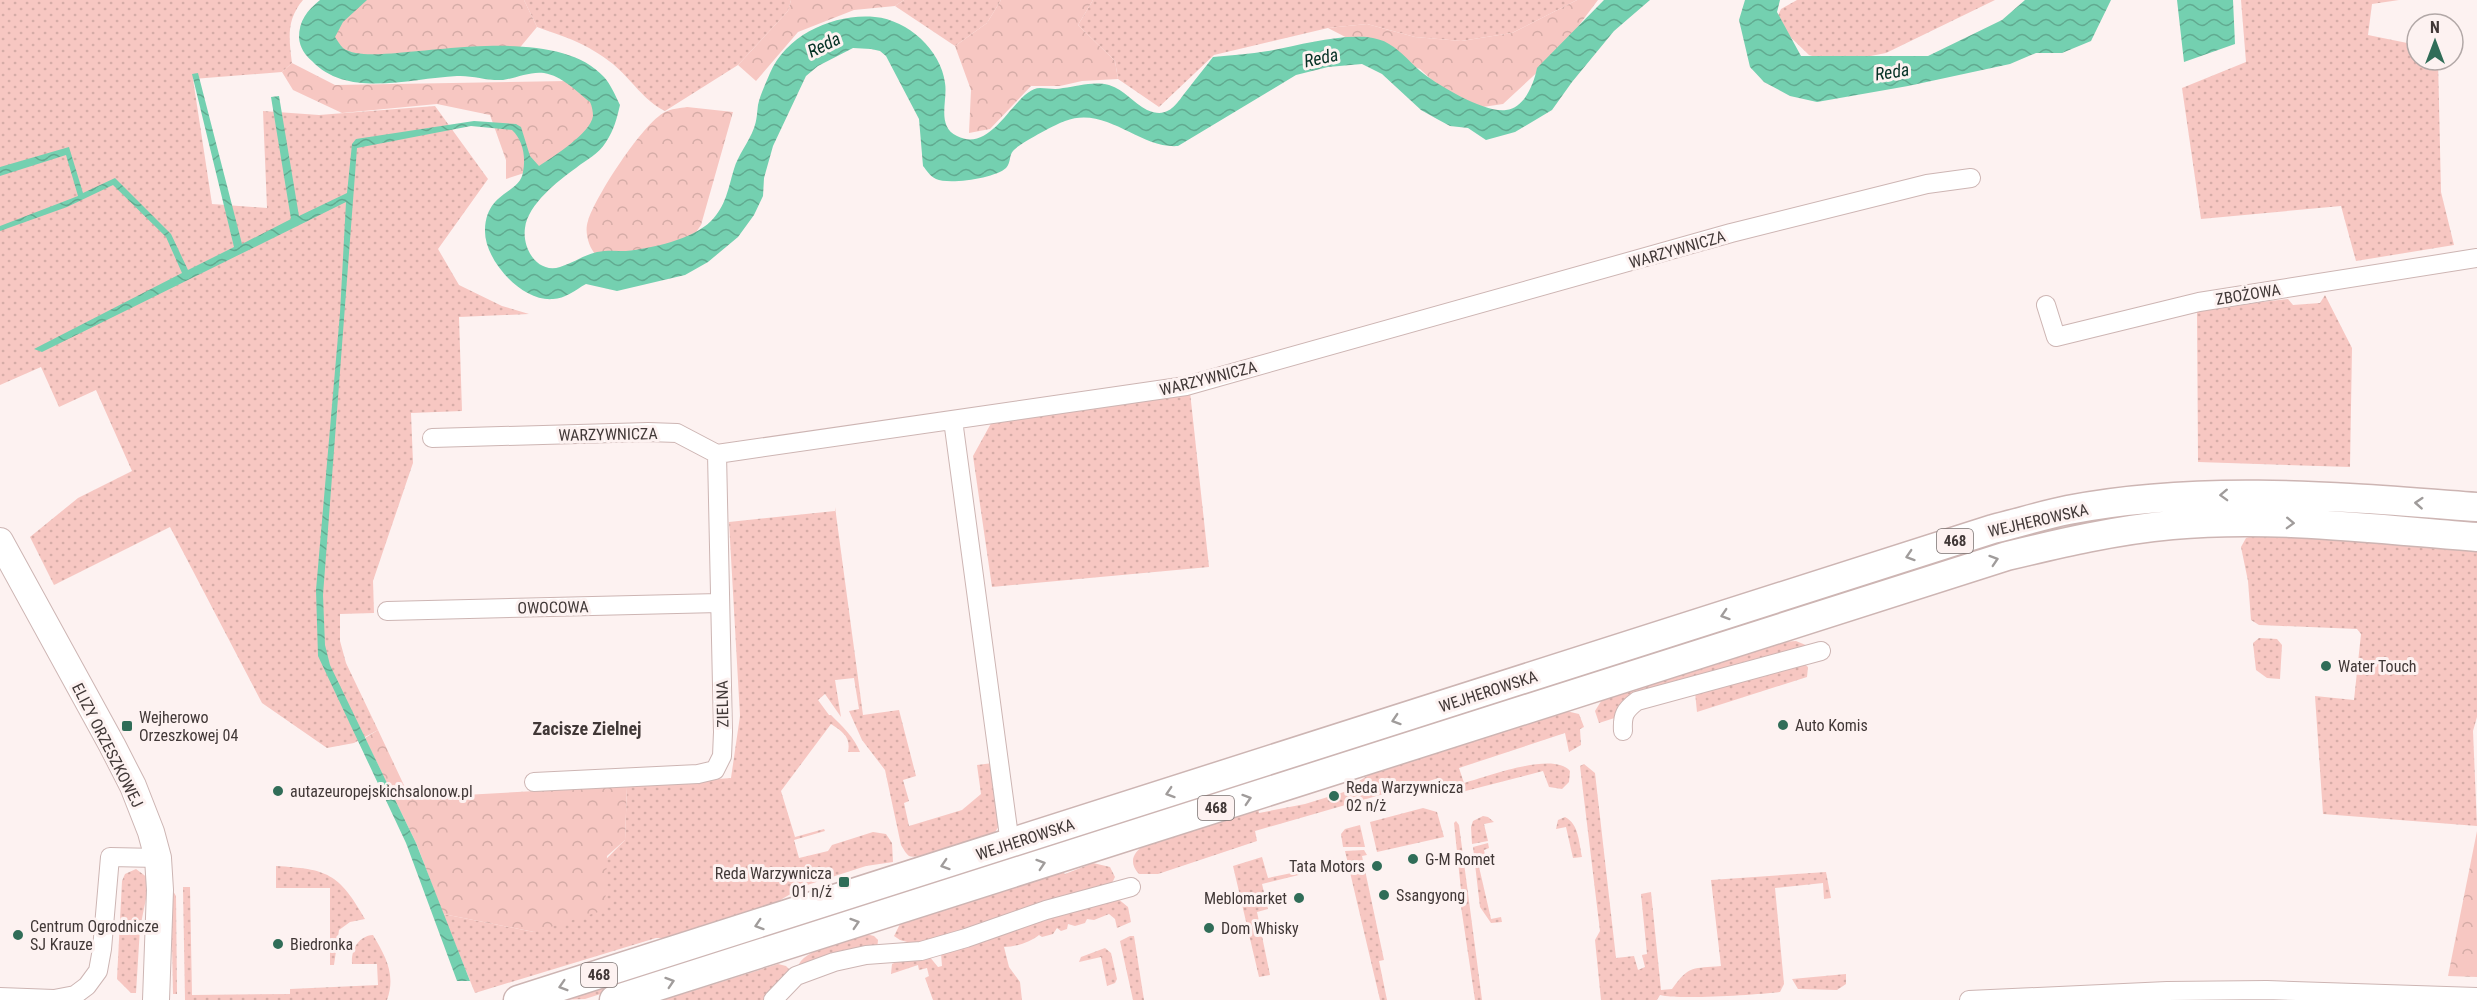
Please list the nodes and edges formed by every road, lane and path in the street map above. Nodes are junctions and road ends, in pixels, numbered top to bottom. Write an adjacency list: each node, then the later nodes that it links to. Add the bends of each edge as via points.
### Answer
1 (1971, 178): 4 (street, WARZYWNICZA, via 1927,184 1731,233 1186,386)
2 (2477, 258): 3 (street, ZBOŻOWA, via 2199,302 2055,337)
3 (2046, 305)
4 (953, 420): 6 (street, WARZYWNICZA); 15 (street)
5 (432, 438): 6 (street, WARZYWNICZA, via 677,433)
6 (717, 454): 10 (street, ZIELNA)
7 (2477, 507): 15 (main road, WEJHEROWSKA / 468, one-way to 15, via 2242,494 2068,510 1993,529)
8 (2477, 537): 22 (main road, WEJHEROWSKA / 468, one-way to 8, via 2007,556 2096,535 2173,525 2285,523)
9 (0, 541): 16 (street, ELIZY ORZESZKOWEJ, via 133,786)
10 (719, 603): 11 (street, OWOCOWA); 14 (street, ZIELNA, via 722,756 715,770)
11 (387, 611)
12 (1821, 651): 13 (street, via 1637,701 1622,717)
13 (1623, 731)
14 (534, 782)
15 (1011, 844): 21 (main road, WEJHEROWSKA / 468, one-way to 21)
16 (158, 858): 18 (street, via 110,857 102,949 98,971 87,986 75,996 54,999); 20 (street, ELIZY ORZESZKOWEJ)
17 (1131, 887): 23 (street, via 921,951 834,962 796,976)
18 (0, 997)
19 (2477, 997): 24 (street, via 2267,990)
20 (156, 1000)
21 (518, 1000)
22 (614, 1000)
23 (772, 1000)
24 (1969, 1000)

